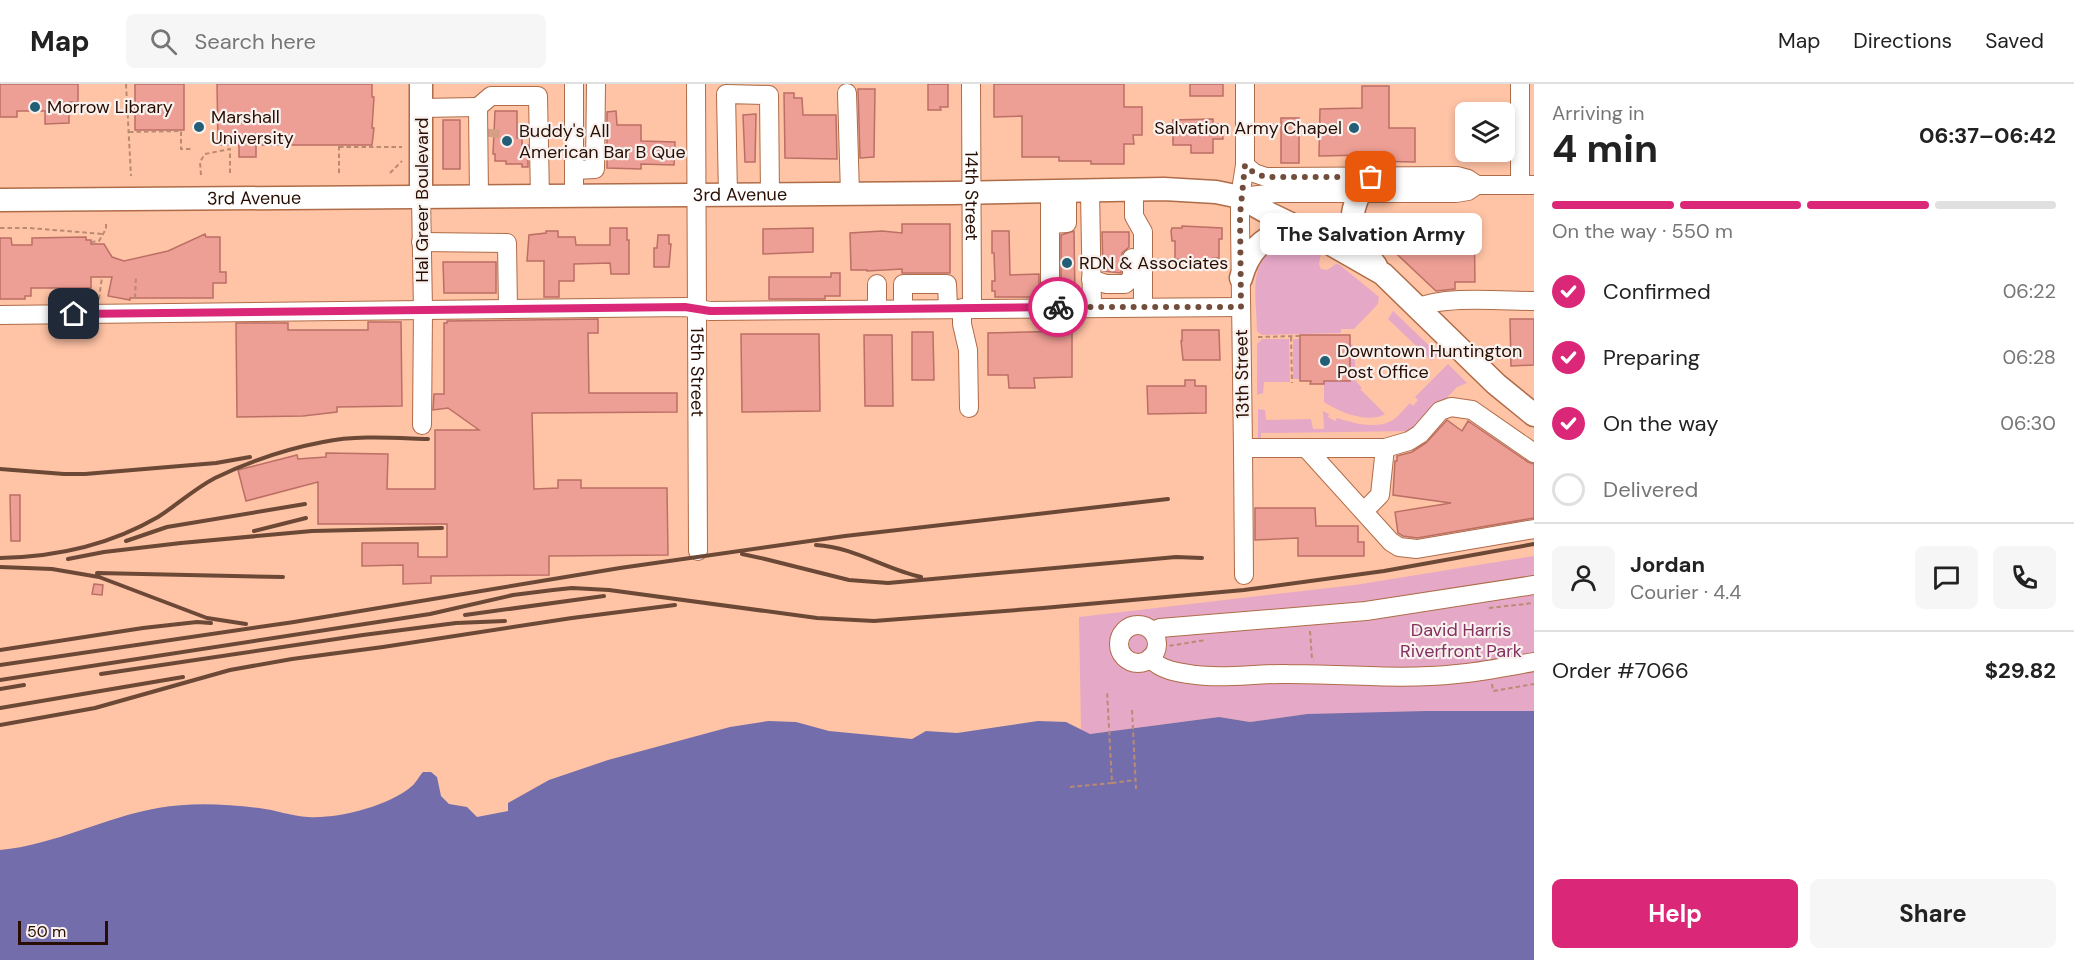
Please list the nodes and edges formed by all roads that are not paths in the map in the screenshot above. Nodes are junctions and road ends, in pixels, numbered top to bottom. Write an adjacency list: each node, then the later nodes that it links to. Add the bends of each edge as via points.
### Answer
1 (421, 84): 11 (main road, Hal Greer Boulevard)
2 (574, 84): 16 (street)
3 (596, 84): 16 (street, via 595,169)
4 (696, 84): 13 (street, 15th Street)
5 (970, 84): 22 (street, 14th Street)
6 (1245, 84): 15 (street, 13th Street)
7 (1520, 84): 18 (street)
8 (538, 90): 10 (street); 31 (street)
9 (847, 93): 23 (street)
10 (484, 102): 11 (street); 14 (street); 14 (street, via 490,133 488,149)
11 (421, 108): 29 (main road, Hal Greer Boulevard)
12 (728, 150): 13 (street); 26 (street); 27 (street, via 726,94 769,95)
13 (696, 151): 25 (street, 15th Street)
14 (478, 159): 30 (street)
15 (1245, 165): 17 (street, 3rd Avenue, via 1266,177 1457,176); 32 (street, 13th Street)
16 (574, 170): 28 (street)
17 (1477, 185): 18 (street, 3rd Avenue); 24 (street, 3rd Avenue, via 1456,193)
18 (1527, 185)
19 (1090, 190): 20 (main road, 3rd Avenue); 21 (main road, 3rd Avenue); 39 (street)
20 (1134, 190): 32 (main road, 3rd Avenue, via 1191,190); 35 (street, via 1134,216)
21 (1058, 191): 22 (main road, 3rd Avenue); 42 (street, via 1050,224)
22 (971, 193): 23 (main road, 3rd Avenue); 46 (street, 14th Street)
23 (850, 194): 27 (main road, 3rd Avenue)
24 (1359, 194): 32 (street, 3rd Avenue, via 1277,193); 37 (main road, via 1352,213 1352,230 1356,241)
25 (697, 195): 26 (main road, 3rd Avenue); 28 (main road, 3rd Avenue); 49 (street, 15th Street)
26 (728, 195): 27 (main road, 3rd Avenue)
27 (770, 195)
28 (574, 196): 31 (main road, 3rd Avenue)
29 (421, 197): 30 (main road, 3rd Avenue); 33 (main road, 3rd Avenue); 36 (street, Hal Greer Boulevard)
30 (479, 197): 31 (main road, 3rd Avenue)
31 (540, 197)
32 (1240, 197): 34 (main road); 38 (street, 13th Street)
33 (0, 200)
34 (1301, 228): 37 (main road); 38 (main road, via 1263,241 1249,257)
35 (1143, 232): 39 (street, via 1132,240 1132,278 1125,284); 44 (street)
36 (421, 242): 48 (street, via 507,243); 52 (street, Hal Greer Boulevard)
37 (1383, 274): 47 (main road)
38 (1241, 278): 45 (street, 13th Street)
39 (1091, 279): 43 (street)
40 (877, 284): 50 (street)
41 (1534, 301): 47 (street, via 1446,301)
42 (1050, 307): 43 (street); 46 (street)
43 (1092, 307): 44 (street)
44 (1143, 307): 45 (street)
45 (1241, 307): 57 (street, 13th Street)
46 (961, 308): 51 (street); 51 (street, via 947,285 903,284); 54 (street, via 968,350)
47 (1418, 308): 55 (main road)
48 (508, 309): 49 (street); 52 (street)
49 (698, 309): 50 (street); 63 (street, 15th Street)
50 (878, 309): 51 (street)
51 (903, 309)
52 (423, 310): 53 (street); 56 (street, Hal Greer Boulevard)
53 (0, 315)
54 (969, 408)
55 (1534, 415)
56 (422, 425)
57 (1243, 448): 58 (street); 64 (street, 13th Street)
58 (1306, 448): 59 (street); 61 (street)
59 (1385, 448): 60 (street, via 1409,441 1440,411 1451,407 1472,410); 61 (street, via 1380,495)
60 (1534, 453)
61 (1364, 511): 62 (street, via 1399,548)
62 (1534, 530)
63 (698, 551)
64 (1244, 575)
65 (1534, 585): 66 (street, via 1396,608 1160,628)
66 (1153, 632): 67 (street, via 1157,643); 67 (street, via 1141,625 1127,627 1119,645 1120,652 1130,661 1137,663)
67 (1150, 658): 68 (street, via 1168,670 1209,676 1440,675)
68 (1534, 662)

